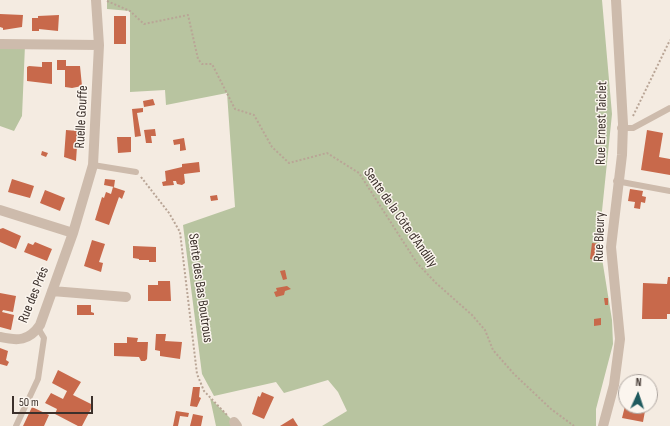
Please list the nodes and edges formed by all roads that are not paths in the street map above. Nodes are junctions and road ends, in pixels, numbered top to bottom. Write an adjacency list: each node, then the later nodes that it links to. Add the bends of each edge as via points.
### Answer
1 (96, 0): 5 (street, Ruelle Gouffe)
2 (612, 0): 7 (street, Rue Ernest Taiclet)
3 (616, 0): 7 (street, Rue Ernest Taiclet)
4 (0, 44): 5 (street)
5 (99, 45): 9 (street, Ruelle Gouffe)
6 (670, 108): 7 (lane, via 632,128)
7 (622, 126): 8 (street, Rue Ernest Taiclet); 11 (street, Rue Ernest Taiclet)
8 (622, 155): 11 (street, Rue Bleury)
9 (93, 165): 10 (lane); 14 (street, Ruelle Gouffe)
10 (136, 172)
11 (617, 181): 12 (lane); 20 (street, Rue Bleury, via 611,247 619,320 618,352 609,384)
12 (670, 191)
13 (0, 210): 14 (street)
14 (73, 233): 15 (street, Rue des Prés)
15 (52, 291): 16 (street); 17 (street, Rue des Prés)
16 (126, 297)
17 (38, 328): 18 (street, Rue des Prés, via 25,339); 19 (lane, via 44,338 38,379)
18 (0, 337)
19 (16, 426)
20 (603, 426)

